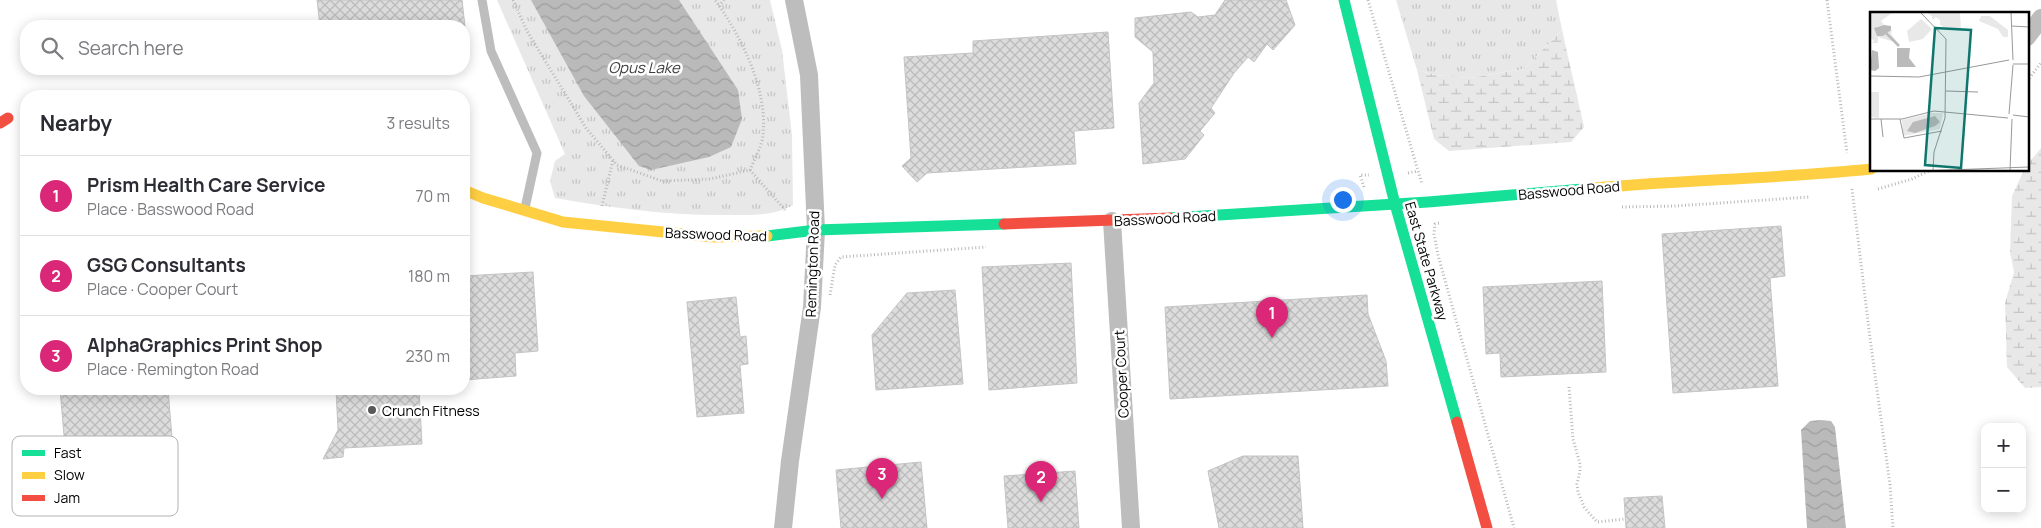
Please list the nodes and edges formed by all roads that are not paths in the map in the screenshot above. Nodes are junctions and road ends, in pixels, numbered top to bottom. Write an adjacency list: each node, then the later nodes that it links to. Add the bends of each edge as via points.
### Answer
1 (482, 0): 11 (lane, via 491,51 537,153)
2 (794, 0): 13 (street, Remington Road, via 809,75)
3 (1344, 0): 10 (street, East State Parkway)
4 (2041, 18): 5 (street)
5 (2028, 35)
6 (20, 118): 7 (street)
7 (3, 120)
8 (1870, 169): 10 (street, Basswood Road)
9 (470, 192): 11 (street, Basswood Road)
10 (1395, 204): 12 (street, Basswood Road); 16 (street, East State Parkway)
11 (524, 210): 13 (street, Basswood Road, via 563,222 713,237 776,236)
12 (1112, 221): 13 (street, Basswood Road); 15 (street, Cooper Court)
13 (816, 230): 14 (street, Remington Road, via 812,307)
14 (783, 528)
15 (1131, 528)
16 (1488, 528)

